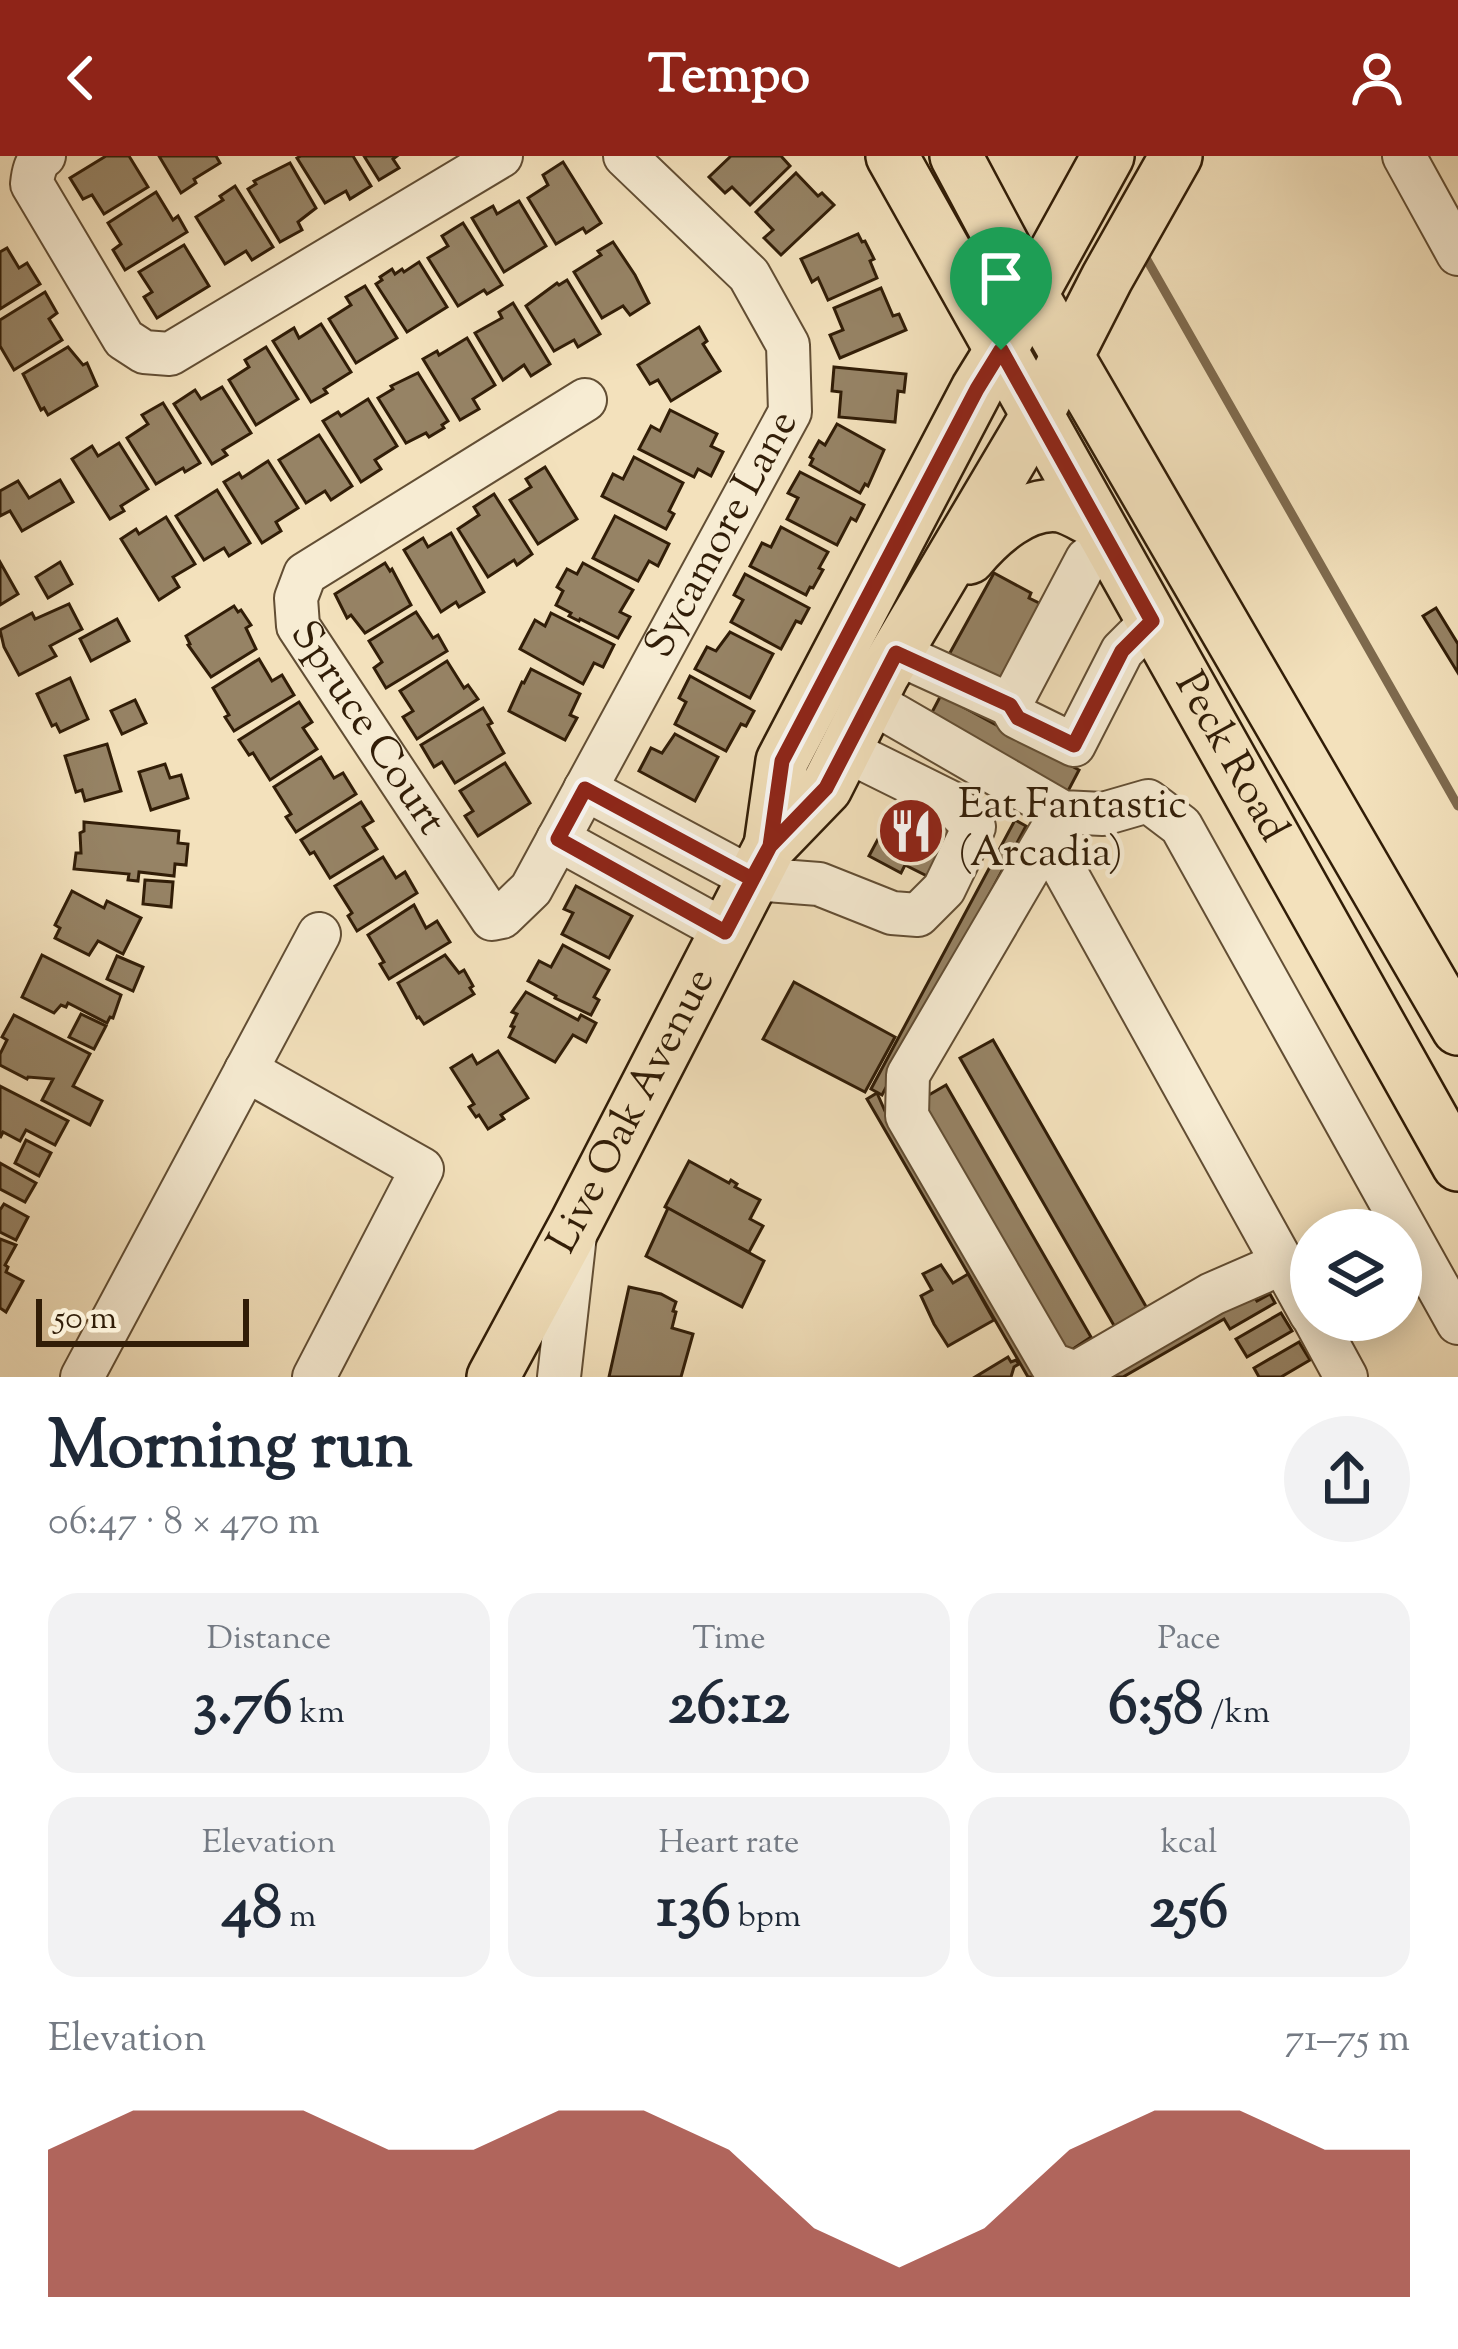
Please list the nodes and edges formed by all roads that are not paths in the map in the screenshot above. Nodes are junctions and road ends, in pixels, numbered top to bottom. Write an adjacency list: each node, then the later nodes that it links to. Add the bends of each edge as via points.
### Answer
1 (44, 156): 2 (street, via 32,184 124,339 144,352 170,354)
2 (501, 156)
3 (625, 156): 22 (street, Sycamore Lane, via 749,275 788,345 790,412)
4 (892, 156): 11 (main road, Peck Road)
5 (956, 156): 10 (main road, Peck Road)
6 (1108, 156): 10 (main road, Live Oak Avenue)
7 (1404, 156): 9 (street)
8 (1166, 174): 12 (main road, Live Oak Avenue)
9 (1458, 254)
10 (1032, 293): 11 (main road, Live Oak Avenue); 12 (main road, Peck Road)
11 (1001, 350): 14 (main road, Peck Road); 23 (main road, Live Oak Avenue, via 782,761)
12 (1068, 356): 14 (main road, Live Oak Avenue); 26 (main road, Peck Road)
13 (585, 400): 22 (street, Spruce Court, via 305,574 296,598 298,626 492,919 531,890)
14 (1036, 415): 15 (main road, Peck Road); 17 (main road, Live Oak Avenue)
15 (1102, 533): 16 (main road, Peck Road); 17 (main road, via 1061,506 1006,522); 19 (street)
16 (1152, 621): 19 (street, via 1122,651 1074,745 1018,718); 28 (main road, Peck Road)
17 (902, 643): 18 (main road, Live Oak Avenue); 19 (street)
18 (870, 701): 20 (main road, Live Oak Avenue); 21 (street)
19 (1010, 705)
20 (845, 750): 23 (main road, Live Oak Avenue, via 826,788); 23 (street, via 950,802 974,827 944,889 918,915 892,913)
21 (1062, 812): 30 (street, via 1061,864); 30 (street, via 908,1075 907,1116 1051,1364 1076,1373); 32 (street, via 1103,814 1148,801 1181,826)
22 (572, 814): 23 (street); 24 (street)
23 (761, 862): 24 (main road, Live Oak Avenue)
24 (725, 932): 29 (main road, Live Oak Avenue)
25 (319, 934): 27 (street)
26 (1458, 1029)
27 (246, 1070): 34 (street, via 422,1169); 35 (street)
28 (1458, 1165)
29 (576, 1223): 36 (main road, Live Oak Avenue); 37 (street)
30 (1283, 1263): 31 (street)
31 (1290, 1276)
32 (1458, 1324)
33 (1326, 1341): 38 (street)
34 (324, 1374)
35 (82, 1377)
36 (493, 1377)
37 (559, 1377)
38 (1346, 1377)

